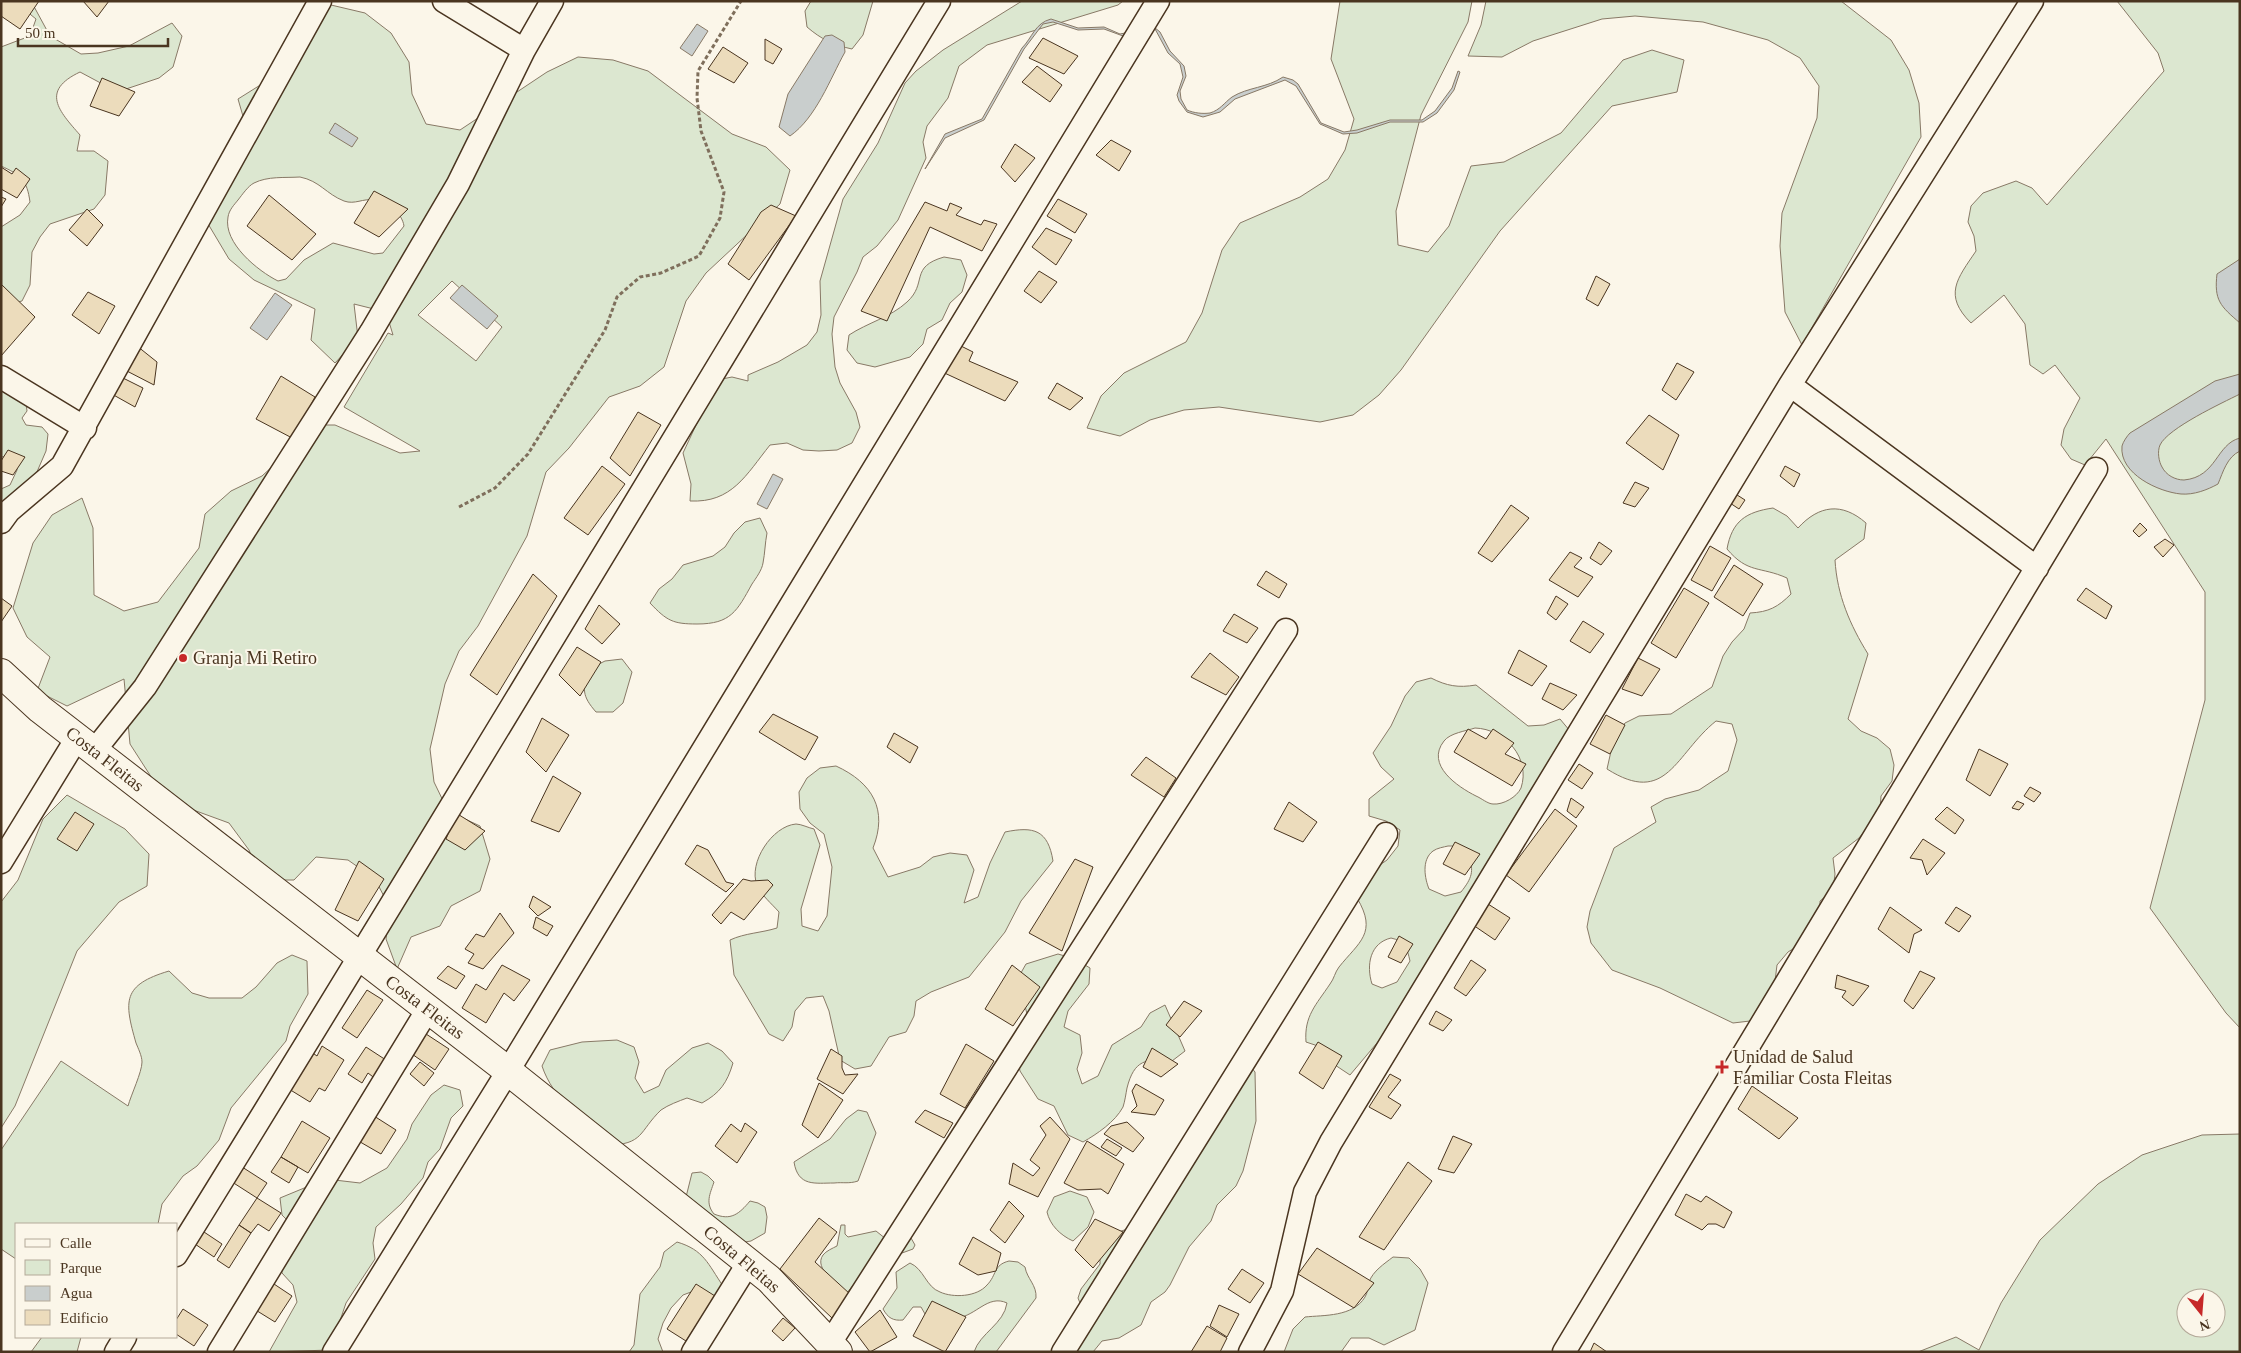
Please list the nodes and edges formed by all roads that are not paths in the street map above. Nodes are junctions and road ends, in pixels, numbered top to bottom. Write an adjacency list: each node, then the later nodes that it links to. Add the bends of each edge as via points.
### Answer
1 (320, 1): 10 (street)
2 (444, 1): 7 (street)
3 (552, 1): 7 (street)
4 (939, 1): 19 (street)
5 (1158, 1): 21 (street)
6 (2032, 1): 9 (street)
7 (524, 50): 16 (street, via 458,184 371,332 145,687)
8 (1, 377): 10 (street)
9 (1790, 386): 13 (street); 31 (street, via 1331,1142 1304,1192 1282,1291)
10 (85, 428): 12 (street, via 62,466 9,511)
11 (2096, 468): 13 (street)
12 (1, 522)
13 (2037, 568): 32 (street)
14 (1286, 630): 25 (street)
15 (1, 674): 16 (main road, Costa Fleitas)
16 (85, 744): 18 (street); 19 (main road, Costa Fleitas)
17 (1386, 834): 30 (street)
18 (1, 862)
19 (360, 958): 20 (main road, Costa Fleitas); 22 (street)
20 (428, 1009): 21 (main road, Costa Fleitas); 27 (street)
21 (508, 1071): 23 (main road, Costa Fleitas); 28 (street)
22 (178, 1252)
23 (748, 1262): 25 (main road, Costa Fleitas, via 769,1279); 29 (street)
24 (124, 1338): 26 (street)
25 (833, 1348)
26 (116, 1352)
27 (219, 1352)
28 (334, 1352)
29 (693, 1352)
30 (1063, 1352)
31 (1250, 1352)
32 (1564, 1352)

